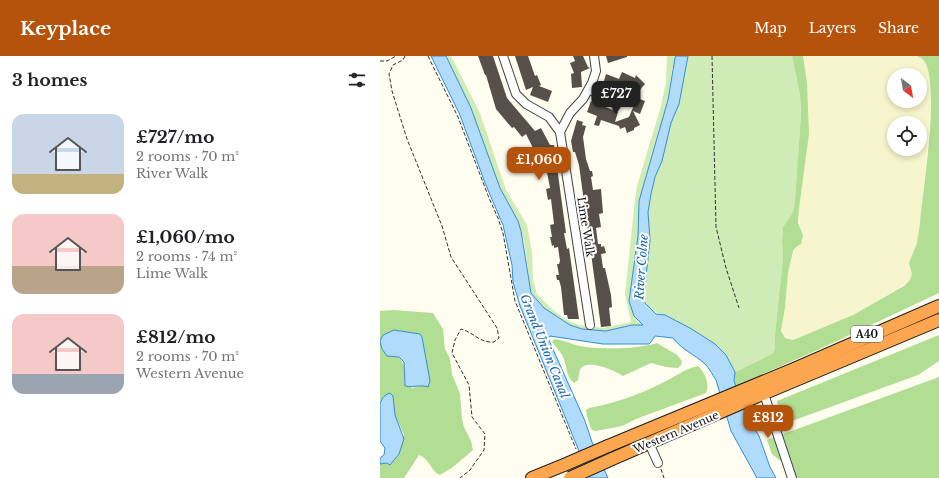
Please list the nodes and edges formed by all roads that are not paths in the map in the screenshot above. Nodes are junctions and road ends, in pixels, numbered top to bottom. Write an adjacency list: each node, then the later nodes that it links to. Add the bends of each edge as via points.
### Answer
1 (503, 56): 5 (street, via 516,94 526,104 549,117)
2 (594, 56): 3 (street, via 596,71)
3 (589, 90): 4 (street); 5 (street)
4 (626, 102)
5 (560, 132): 10 (street, Lime Walk)
6 (939, 299): 12 (highway, A40)
7 (939, 306): 12 (highway)
8 (939, 320): 11 (highway)
9 (939, 324): 11 (highway)
10 (590, 325)
11 (892, 340): 13 (highway, Western Avenue / A40)
12 (794, 369): 13 (highway, Western Avenue / A40)
13 (755, 393): 14 (highway, Western Avenue / A40, via 721,412); 16 (highway, Western Avenue / A40, bridge, via 716,401); 18 (street)
14 (649, 443): 15 (street); 17 (highway, Western Avenue / A40, bridge)
15 (658, 463)
16 (532, 478)
17 (570, 478)
18 (792, 478)

